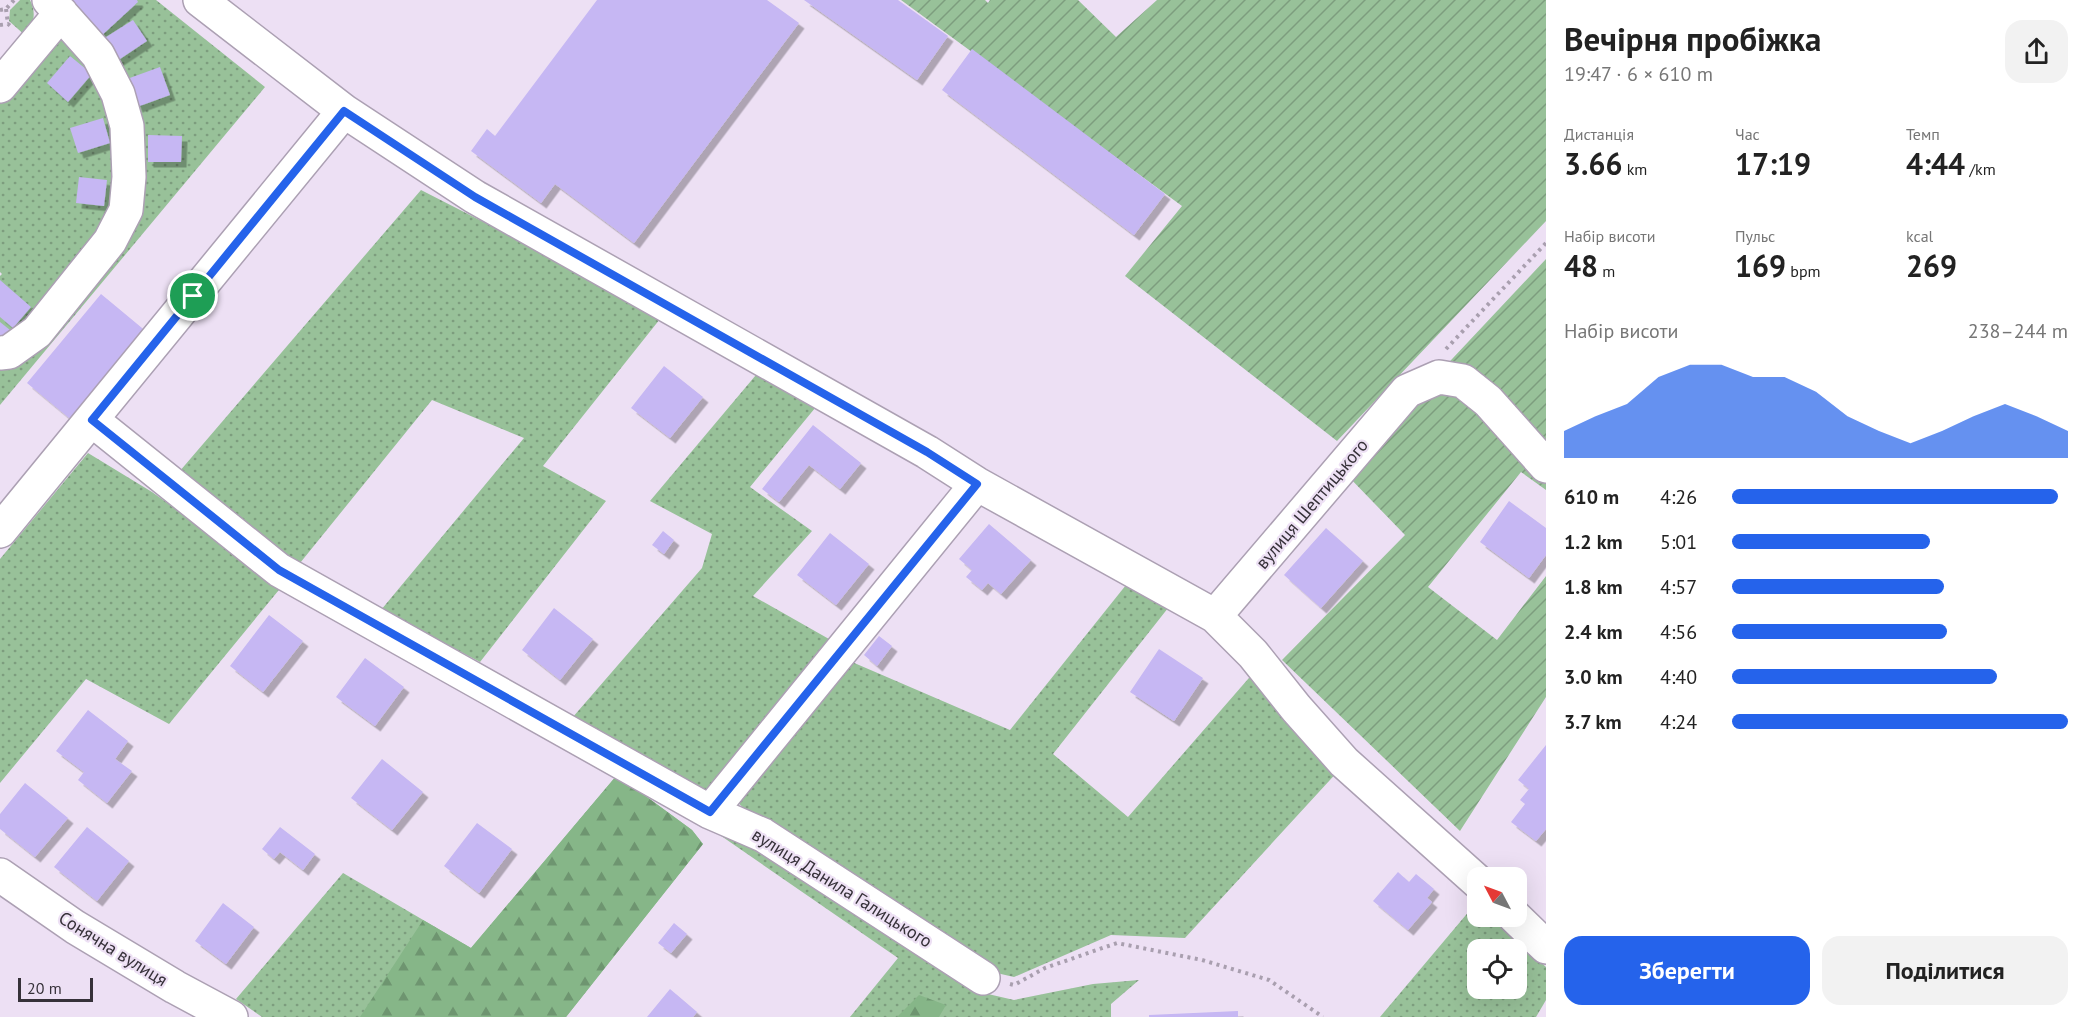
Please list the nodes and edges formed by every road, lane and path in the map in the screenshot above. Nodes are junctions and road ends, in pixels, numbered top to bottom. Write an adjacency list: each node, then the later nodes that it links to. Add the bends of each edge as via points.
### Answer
1 (14, 0): 4 (path)
2 (200, 0): 8 (street)
3 (55, 6): 7 (street); 10 (street, via 98,55 118,94 127,126 126,210 110,241 37,332 9,352)
4 (6, 9): 5 (path); 6 (path)
5 (0, 10)
6 (8, 24)
7 (0, 86)
8 (344, 111): 12 (street); 14 (street, via 475,197)
9 (1546, 243): 11 (path)
10 (0, 353)
11 (1440, 356)
12 (92, 420): 15 (street); 17 (street, вулиця Данила Галицького, via 279,570)
13 (1546, 466): 16 (street, вулиця Шептицького, via 1488,401 1463,381 1439,377 1407,391)
14 (977, 484): 16 (street); 17 (street)
15 (0, 531)
16 (1215, 616): 18 (street, via 1253,654 1344,762)
17 (710, 812): 22 (street, вулиця Данила Галицького, via 763,835)
18 (1467, 872)
19 (0, 875): 23 (street, Сонячна вулиця, via 75,927)
20 (1525, 927): 21 (street)
21 (1546, 947)
22 (983, 978): 24 (path, via 1014,985 1045,968 1117,943 1202,960 1269,980)
23 (231, 1017)
24 (1323, 1017)

